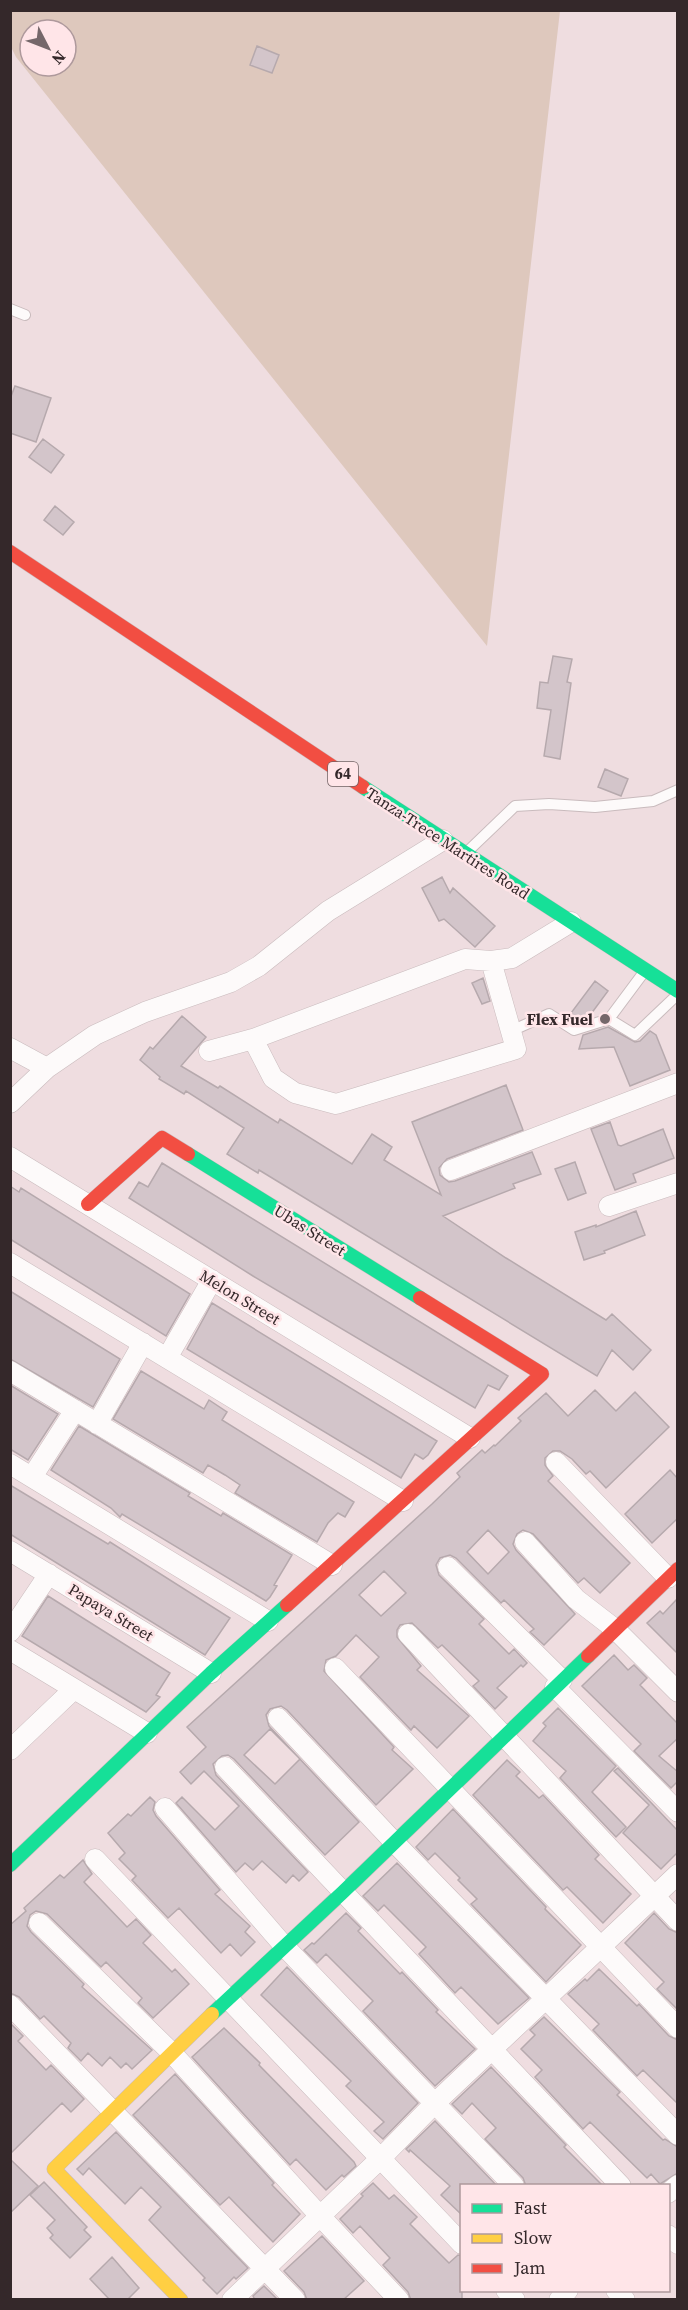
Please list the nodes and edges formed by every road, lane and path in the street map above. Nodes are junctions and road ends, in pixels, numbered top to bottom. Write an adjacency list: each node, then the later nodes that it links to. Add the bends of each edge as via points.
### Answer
1 (10, 309): 2 (lane)
2 (26, 315)
3 (10, 552): 5 (street, Tanza-Trece Martires Road / 64)
4 (678, 790): 6 (lane, via 653,801 595,807 515,806)
5 (443, 840): 6 (street, Tanza-Trece Martires Road / 64); 16 (street, via 328,911 259,966 231,982 145,1012 95,1035)
6 (464, 854): 7 (street, Tanza-Trece Martires Road / 64)
7 (571, 922): 8 (street, via 512,958); 9 (street, Tanza-Trece Martires Road / 64)
8 (491, 961): 12 (street); 13 (street, via 465,959)
9 (645, 970): 10 (street, Tanza-Trece Martires Road / 64); 11 (lane)
10 (678, 993): 11 (lane, via 635,1035)
11 (609, 1019): 12 (lane, via 574,1030 549,1014)
12 (511, 1031): 13 (street, via 516,1049 336,1104 295,1094 273,1078)
13 (253, 1039): 15 (street)
14 (10, 1048): 16 (street)
15 (209, 1052)
16 (47, 1068): 18 (street)
17 (678, 1083): 20 (street)
18 (10, 1102)
19 (10, 1157): 22 (street, Melon Street)
20 (451, 1170)
21 (678, 1183): 23 (street)
22 (88, 1204): 25 (street, Melon Street); 31 (street, Ubas Street, via 162,1138 542,1374)
23 (609, 1206)
24 (10, 1263): 26 (street)
25 (212, 1280): 27 (street); 31 (street, Melon Street)
26 (142, 1343): 27 (street); 30 (street)
27 (167, 1358): 35 (street)
28 (10, 1371): 29 (street)
29 (75, 1410): 30 (street); 34 (street)
30 (97, 1424): 38 (street)
31 (470, 1438): 35 (street)
32 (556, 1462): 41 (street)
33 (11, 1466): 34 (street)
34 (32, 1477): 42 (street)
35 (403, 1501): 38 (street)
36 (525, 1542): 43 (street, via 576,1599)
37 (10, 1551): 40 (street, Papaya Street)
38 (332, 1565): 42 (street)
39 (448, 1567): 50 (street)
40 (49, 1574): 44 (street); 48 (street, Papaya Street)
41 (673, 1574): 43 (street)
42 (268, 1621): 48 (street)
43 (615, 1629): 49 (street); 50 (street)
44 (10, 1632)
45 (408, 1634): 54 (street)
46 (10, 1650): 51 (street)
47 (335, 1668): 57 (street)
48 (211, 1673): 53 (street)
49 (674, 1681)
50 (559, 1684): 54 (street); 59 (street)
51 (74, 1689): 53 (street); 55 (street)
52 (278, 1718): 60 (street)
53 (147, 1733): 62 (street)
54 (503, 1737): 57 (street); 65 (street)
55 (10, 1750)
56 (225, 1767): 64 (street)
57 (450, 1788): 60 (street); 69 (street)
58 (165, 1808): 68 (street)
59 (678, 1812)
60 (394, 1842): 64 (street); 70 (street)
61 (95, 1859): 71 (street)
62 (10, 1865)
63 (678, 1874): 65 (street)
64 (342, 1893): 68 (street); 74 (street)
65 (654, 1896): 66 (street); 69 (street)
66 (678, 1921)
67 (39, 1923): 75 (street)
68 (285, 1947): 71 (street); 76 (street)
69 (601, 1948): 70 (street); 73 (street)
70 (546, 1998): 74 (street); 78 (street)
71 (227, 1999): 75 (street); 79 (street)
72 (10, 2005): 77 (street)
73 (678, 2028)
74 (493, 2048): 76 (street); 81 (street)
75 (172, 2053): 77 (street); 82 (street)
76 (435, 2103): 79 (street); 80 (street)
77 (114, 2111): 84 (street); 85 (street, via 54,2169)
78 (678, 2135)
79 (380, 2160): 82 (street); 83 (street)
80 (512, 2184)
81 (619, 2184)
82 (320, 2216): 84 (street); 88 (street)
83 (460, 2242)
84 (264, 2267): 86 (street); 87 (street)
85 (181, 2300)
86 (232, 2300)
87 (295, 2300)
88 (399, 2300)

